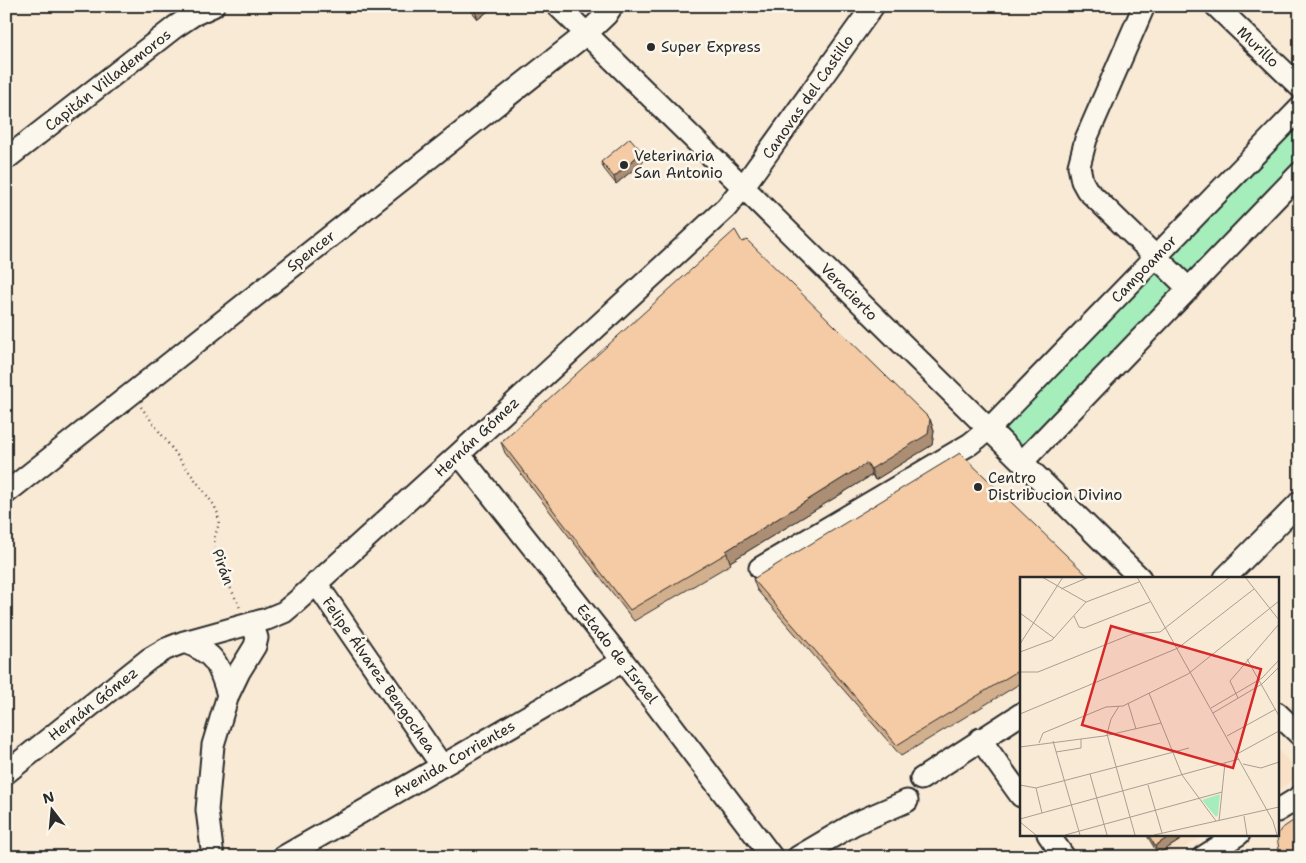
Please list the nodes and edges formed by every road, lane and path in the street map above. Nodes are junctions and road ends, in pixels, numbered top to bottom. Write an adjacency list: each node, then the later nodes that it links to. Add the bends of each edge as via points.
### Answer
1 (213, 6): 10 (street, Capitán Villademoros, via 175,26)
2 (558, 6): 7 (street, Veracierto)
3 (612, 6): 7 (street, Spencer)
4 (872, 6): 12 (street, Canovas del Castillo)
5 (1144, 6): 13 (street, via 1086,139 1079,166 1087,190)
6 (1216, 6): 8 (street, Murillo)
7 (586, 34): 12 (street, Veracierto); 15 (street, Spencer)
8 (1300, 87)
9 (1300, 108): 13 (street, Campoamor)
10 (6, 159)
11 (1300, 173): 14 (street)
12 (744, 187): 16 (street, Veracierto); 17 (street, Hernán Gómez, via 726,208)
13 (1156, 258): 14 (street); 16 (street, Campoamor)
14 (1189, 289): 18 (street)
15 (131, 394): 19 (street, Spencer); 25 (path, Pirán, via 214,505 219,524 215,548 242,612)
16 (989, 429): 18 (street, Veracierto); 21 (street, Campoamor, via 970,444)
17 (459, 454): 24 (street, Hernán Gómez); 27 (street, Estado de Israel)
18 (1022, 462): 22 (street, Veracierto)
19 (6, 493)
20 (1300, 502): 23 (street)
21 (760, 568)
22 (1139, 577)
23 (1226, 577)
24 (316, 583): 25 (street, Hernán Gómez, via 284,612); 33 (street, Felipe Álvarez Bengochea)
25 (252, 623): 26 (street, Hernán Gómez); 28 (street, via 257,638 255,646)
26 (184, 642): 28 (street, via 213,658); 34 (street, Hernán Gómez, via 149,660)
27 (624, 661): 33 (street, Avenida Corrientes); 44 (street, Estado de Israel)
28 (228, 695): 42 (street, via 213,745 209,778 207,810)
29 (1278, 714): 31 (street)
30 (1017, 720): 32 (street)
31 (1300, 735)
32 (980, 739): 35 (street); 36 (street)
33 (442, 766): 43 (street, Avenida Corrientes)
34 (6, 773)
35 (922, 779)
36 (1020, 795)
37 (1300, 797): 39 (street)
38 (907, 801): 45 (street, via 854,824)
39 (1278, 810)
40 (1049, 836): 46 (street)
41 (1236, 843): 47 (street)
42 (213, 857)
43 (283, 857)
44 (772, 857)
45 (798, 857)
46 (1064, 857)
47 (1203, 857)

